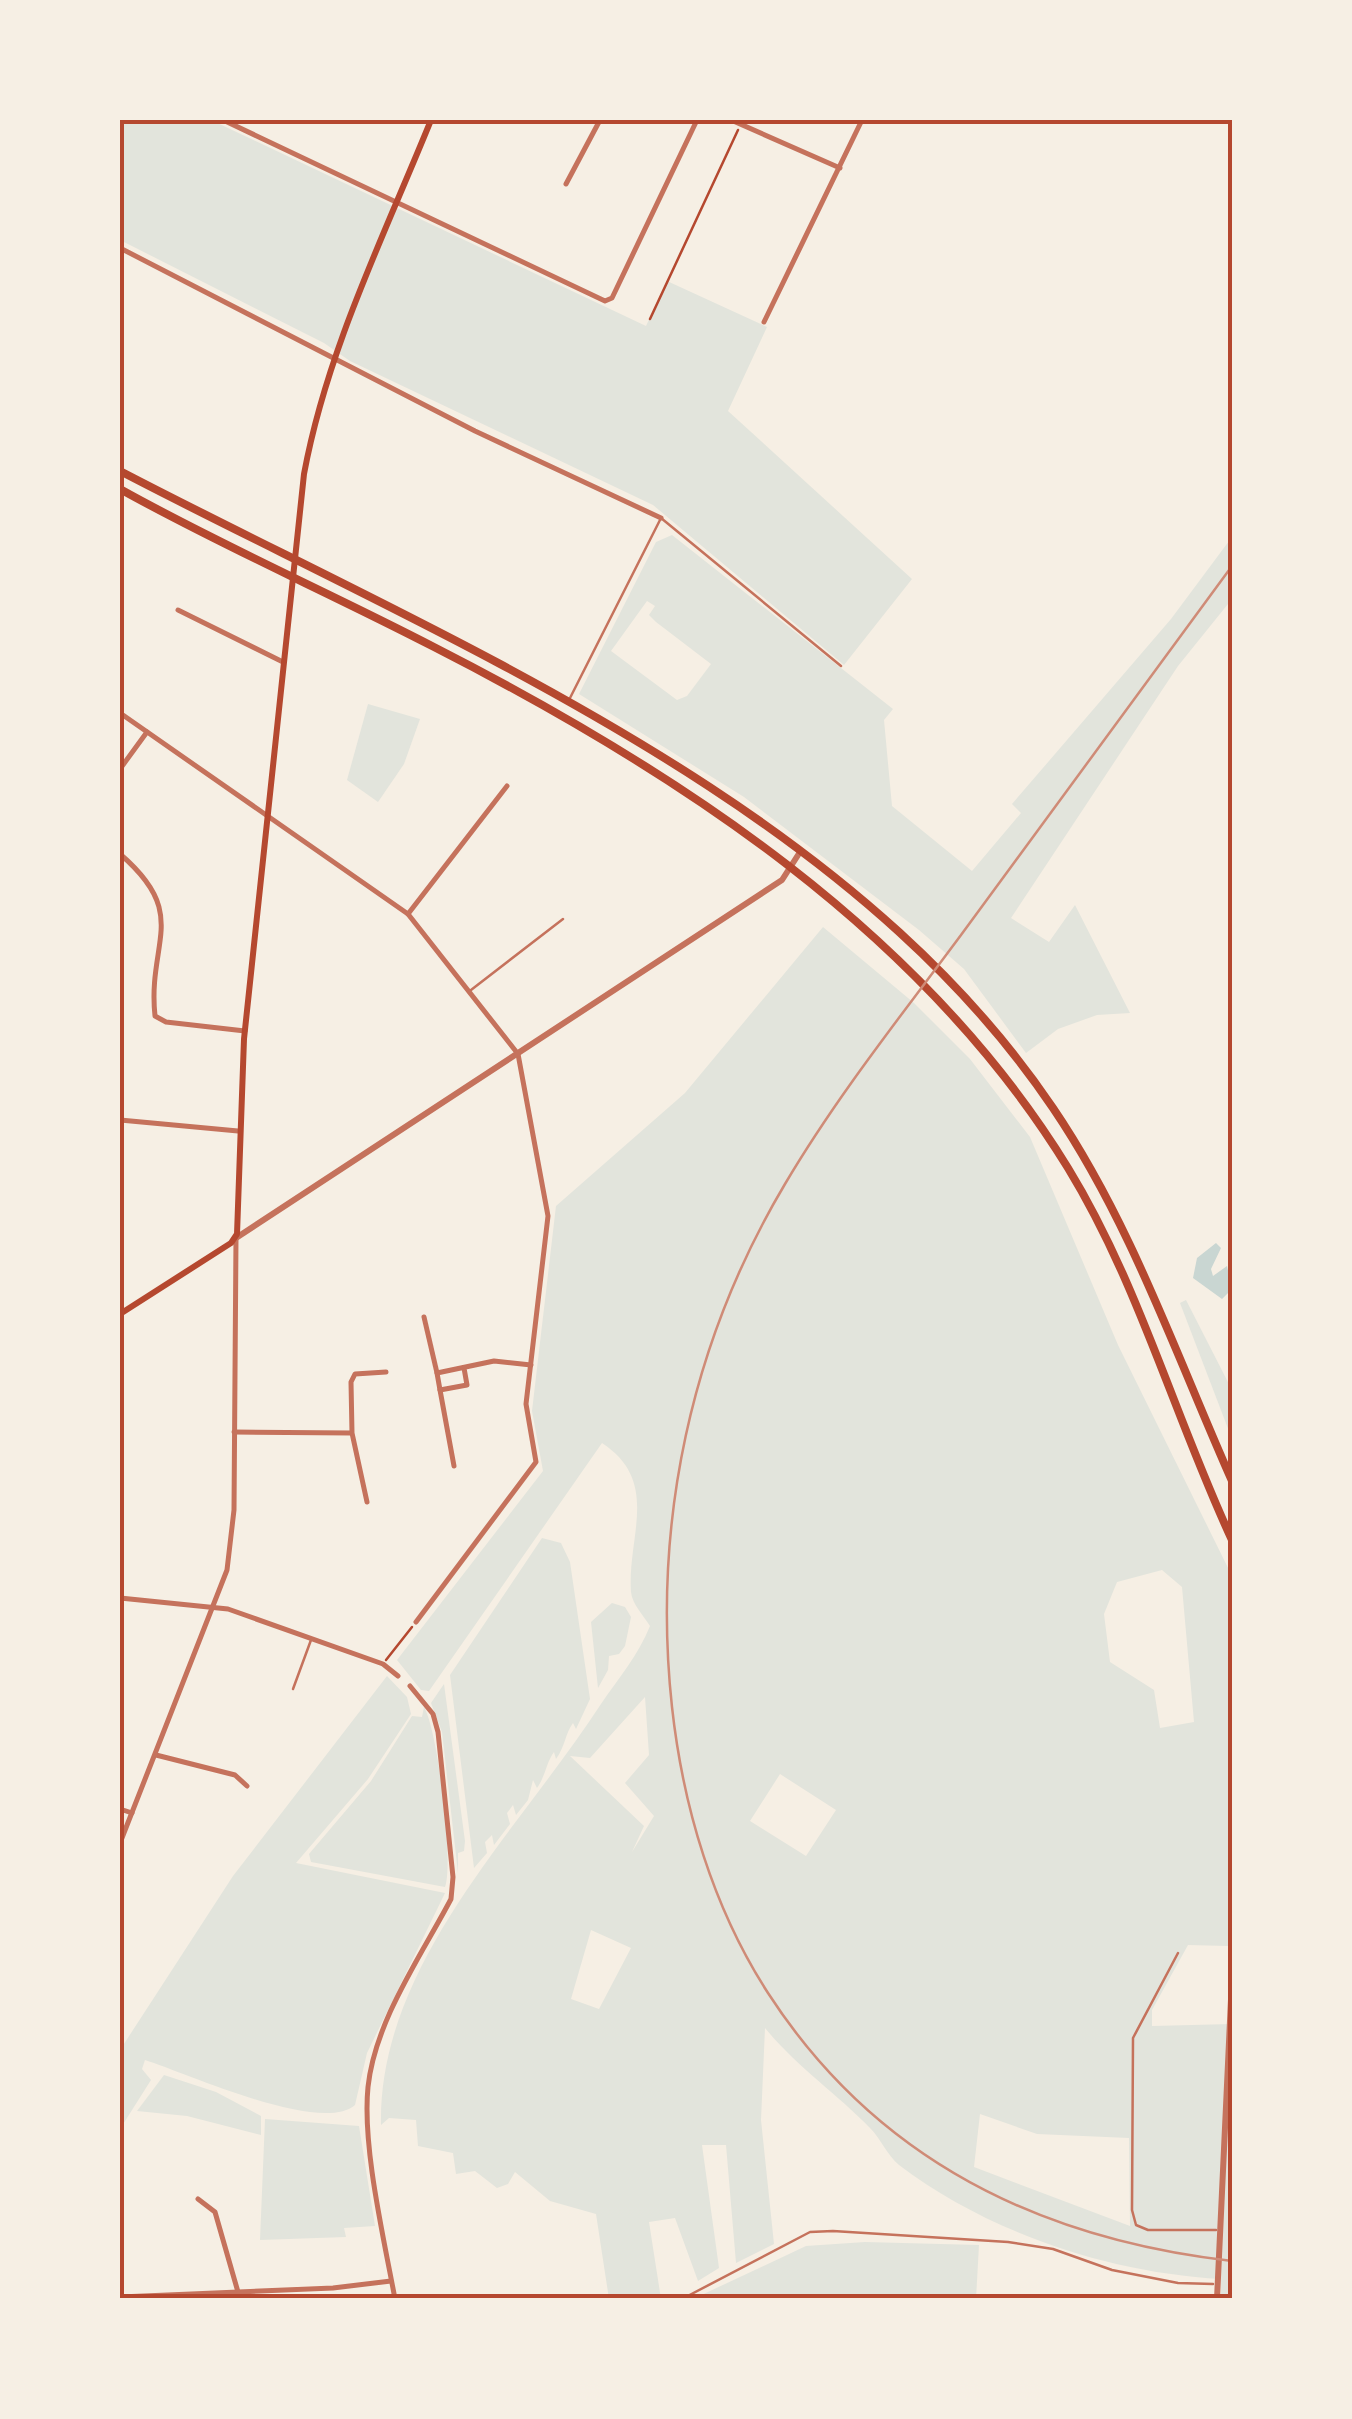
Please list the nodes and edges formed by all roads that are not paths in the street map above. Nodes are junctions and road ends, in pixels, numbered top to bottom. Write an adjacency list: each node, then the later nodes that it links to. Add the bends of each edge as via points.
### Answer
1 (223, 120): 9 (street)
2 (430, 120): 9 (main road)
3 (600, 120): 8 (street)
4 (697, 120): 9 (street, via 605,301)
5 (731, 120): 7 (street)
6 (862, 120): 7 (street)
7 (840, 168): 11 (street)
8 (566, 184)
9 (397, 202): 12 (main road)
10 (120, 248): 12 (street)
11 (764, 322)
12 (334, 359): 15 (street); 16 (main road, via 314,422)
13 (120, 471): 16 (main road)
14 (120, 489): 17 (main road)
15 (660, 518): 20 (lane); 21 (lane)
16 (294, 558): 17 (main road); 21 (main road)
17 (291, 574): 19 (main road); 29 (main road, via 580,728 691,796)
18 (178, 610): 19 (street)
19 (283, 662): 26 (main road)
20 (841, 666)
21 (567, 704): 27 (main road)
22 (120, 713): 23 (street)
23 (148, 732): 24 (street); 26 (street)
24 (120, 769)
25 (507, 786): 30 (street)
26 (267, 817): 30 (street); 33 (main road)
27 (800, 852): 29 (street); 48 (main road, via 963,992 1052,1106 1104,1190)
28 (120, 854): 33 (street, via 159,898 155,1016)
29 (790, 869): 34 (street); 50 (main road, via 892,953 1019,1092 1086,1200)
30 (408, 914): 32 (street)
31 (564, 920): 32 (lane)
32 (470, 991): 34 (street)
33 (245, 1031): 36 (main road)
34 (518, 1054): 37 (street); 40 (street, via 548,1216)
35 (120, 1120): 36 (street)
36 (238, 1131): 37 (main road)
37 (236, 1238): 38 (main road); 45 (street)
38 (120, 1314)
39 (424, 1317): 43 (street)
40 (531, 1365): 41 (street, via 494,1361); 53 (street, via 526,1404 536,1462)
41 (464, 1368): 43 (street); 44 (street, via 467,1385)
42 (386, 1372): 46 (street, via 355,1374)
43 (437, 1373): 44 (street)
44 (440, 1390): 47 (street)
45 (234, 1432): 46 (street); 52 (street, via 232,1538)
46 (352, 1433): 49 (street)
47 (454, 1466)
48 (1232, 1481)
49 (367, 1502)
50 (1232, 1540)
51 (120, 1598): 52 (street)
52 (216, 1606): 54 (street); 58 (street)
53 (416, 1622)
54 (312, 1638): 55 (street); 57 (lane)
55 (398, 1676)
56 (410, 1686): 68 (street, via 436,1721 453,1877 451,1899 378,2046 368,2085)
57 (293, 1688)
58 (156, 1756): 59 (street, via 235,1775); 61 (street)
59 (247, 1786)
60 (120, 1809): 61 (street)
61 (132, 1813): 62 (street)
62 (120, 1843)
63 (1178, 1952): 66 (lane, via 1133,2038 1132,2210 1136,2224 1148,2230)
64 (1232, 1978): 66 (street)
65 (198, 2199): 70 (street, via 215,2212)
66 (1222, 2230): 67 (lane); 69 (street)
67 (1232, 2232)
68 (392, 2280): 70 (street); 72 (street)
69 (1219, 2284): 73 (lane, via 1112,2270 1008,2242 833,2231 810,2232); 74 (street)
70 (238, 2292): 71 (street)
71 (120, 2296)
72 (394, 2299)
73 (682, 2299)
74 (1217, 2299)

